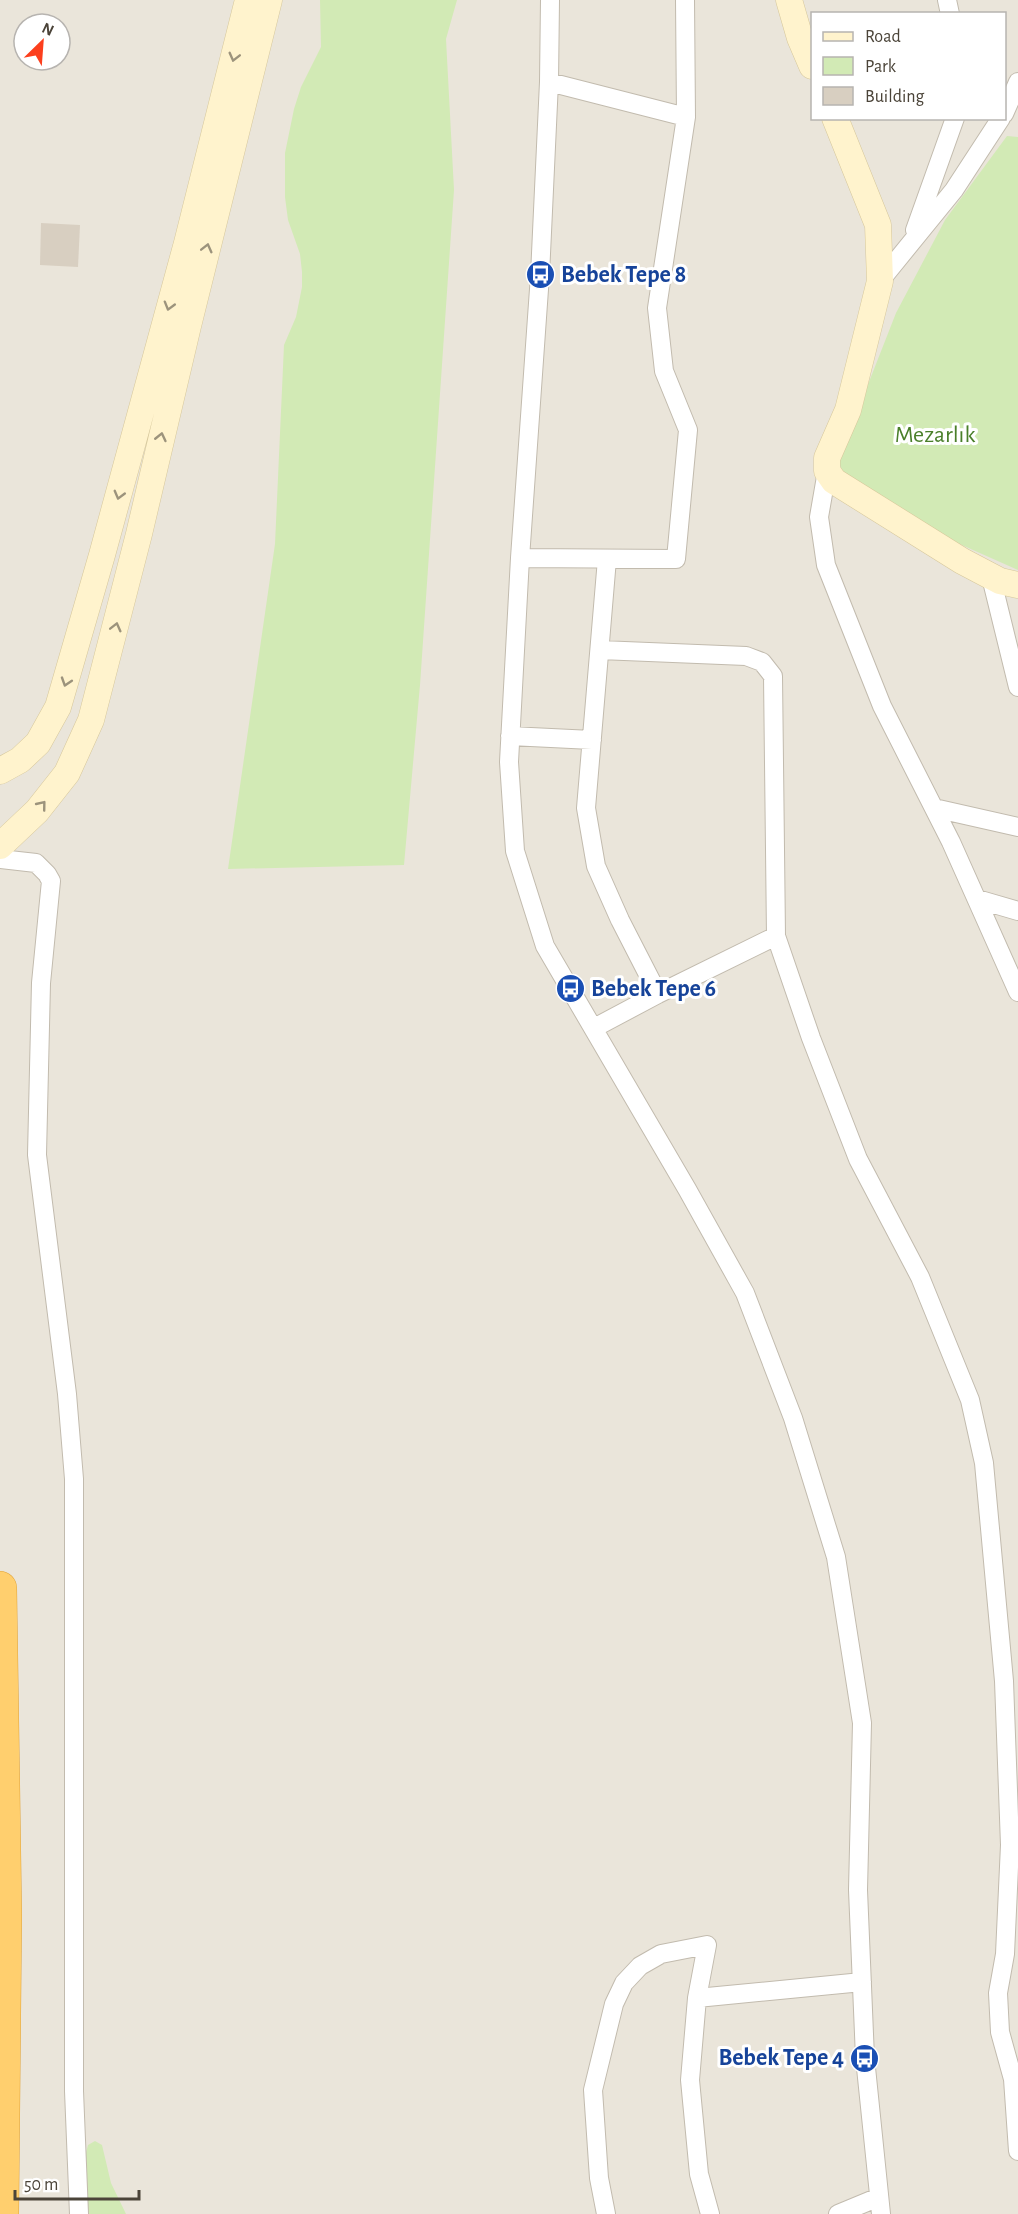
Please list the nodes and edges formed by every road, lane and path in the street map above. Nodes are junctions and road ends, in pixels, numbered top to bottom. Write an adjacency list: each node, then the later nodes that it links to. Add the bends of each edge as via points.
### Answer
1 (248, 0): 25 (street, one-way to 25, via 187,243 58,707 38,743 20,760)
2 (269, 0): 28 (street, one-way to 2, via 37,811 67,773 91,720)
3 (550, 0): 7 (street)
4 (685, 0): 10 (street)
5 (789, 0): 6 (street)
6 (811, 62)
7 (549, 82): 10 (street); 17 (street)
8 (1018, 82): 9 (street)
9 (1006, 112)
10 (686, 117): 18 (street, via 657,308 664,371 688,430 676,559)
11 (836, 120): 15 (street, via 878,225)
12 (954, 120): 14 (street)
13 (1001, 120): 14 (street, via 954,190)
14 (910, 245): 15 (street)
15 (880, 281): 16 (street, via 848,410 827,458)
16 (826, 471): 19 (street, via 834,481); 26 (street, via 819,517 826,565 882,706)
17 (520, 558): 18 (street); 23 (street)
18 (607, 559): 21 (street)
19 (991, 577): 20 (street); 22 (street)
20 (1018, 585)
21 (600, 650): 24 (street); 32 (street, via 746,656 769,668 774,685)
22 (1018, 687)
23 (510, 736): 24 (street); 35 (street, via 514,851 545,946)
24 (592, 740): 34 (street, via 586,808 596,866)
25 (0, 771)
26 (934, 808): 27 (street); 30 (street)
27 (1018, 827)
28 (0, 846)
29 (0, 859): 42 (street, via 36,863 47,873 51,889 41,983 37,1155 74,1479 74,2091)
30 (977, 899): 31 (street); 33 (street)
31 (1018, 911)
32 (776, 936): 34 (street); 39 (street, via 858,1159 920,1277 970,1400 984,1463 1004,1681 1010,1845 1005,1954 998,1993 1000,2032 1013,2079)
33 (1018, 993)
34 (658, 994): 35 (street)
35 (594, 1028): 37 (street, via 745,1293 793,1418 836,1557 862,1723 858,1890)
36 (0, 1588): 41 (highway, via 6,1914)
37 (862, 1982): 38 (street); 40 (street, via 865,2058)
38 (697, 1998): 43 (street, via 707,1945 661,1954 640,1966 624,1983 614,2004 593,2090 598,2178); 44 (street, via 690,2080 699,2174)
39 (1018, 2151)
40 (880, 2205): 45 (street)
41 (2, 2214)
42 (79, 2214)
43 (606, 2214)
44 (710, 2214)
45 (838, 2214)

